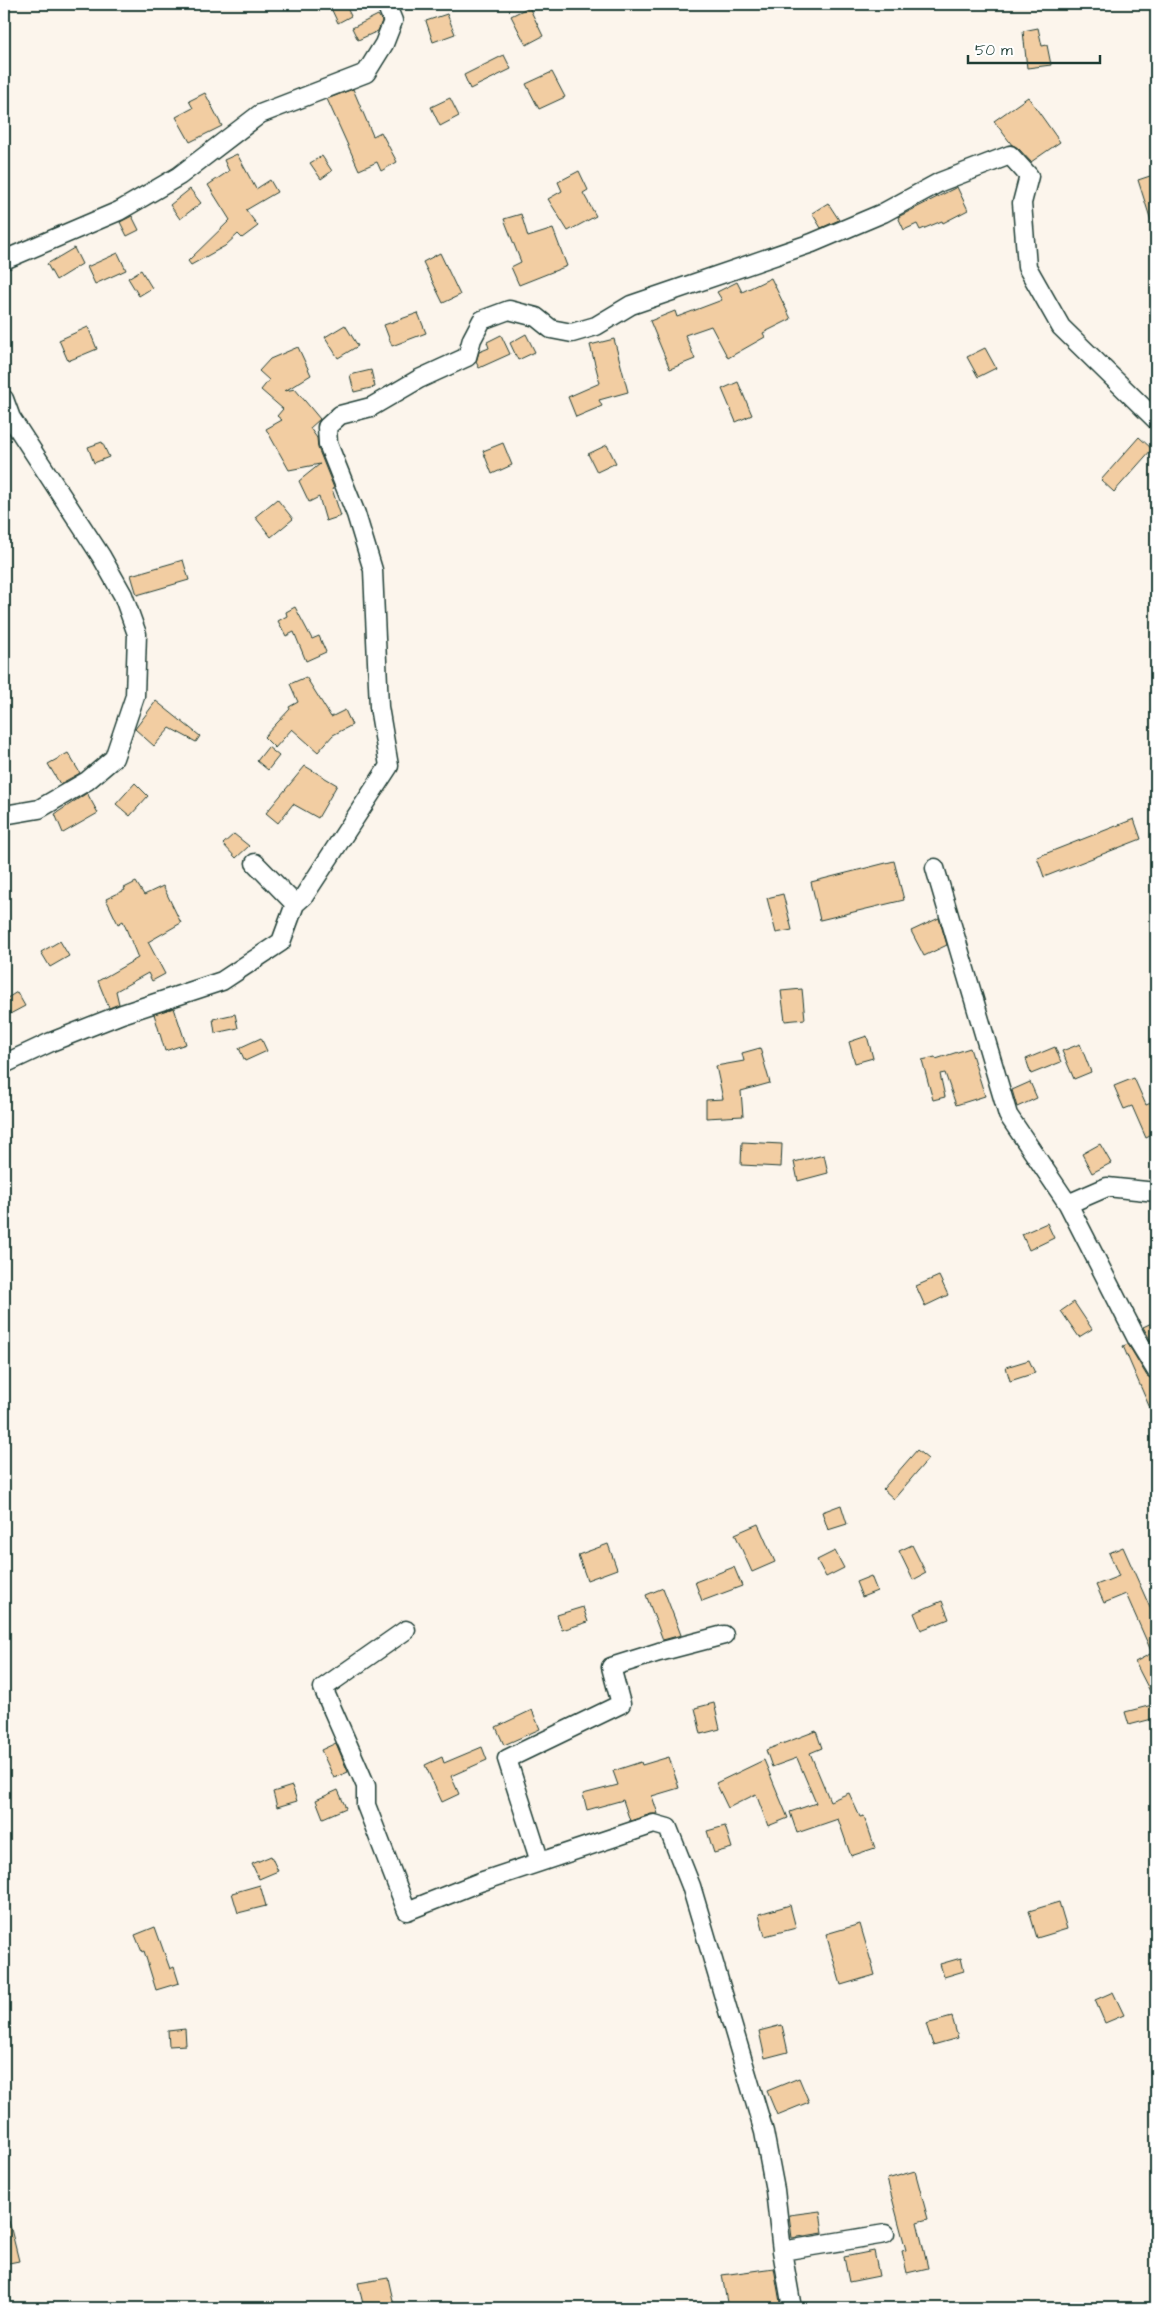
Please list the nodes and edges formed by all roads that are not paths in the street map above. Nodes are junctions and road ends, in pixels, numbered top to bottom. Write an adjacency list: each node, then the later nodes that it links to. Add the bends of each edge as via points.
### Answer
1 (386, 4): 2 (street, via 393,21 384,44 366,73 260,114 179,176 119,211)
2 (4, 260)
3 (4, 399): 5 (street, via 11,418 123,594 137,634 135,696 114,758 87,781 39,809)
4 (1156, 420): 8 (street, via 1061,327 1027,267 1022,203 1029,176 1010,155 940,182 883,213 812,243 631,306 596,326 572,332 550,329 536,317 508,310 482,320 467,357 419,379 371,407 340,415 327,426 328,444 356,514 373,570 379,707 389,766 304,896)
5 (4, 815)
6 (255, 863): 8 (street)
7 (935, 868): 11 (street, via 1008,1115)
8 (295, 904): 9 (street, via 281,942 222,981 122,1014)
9 (4, 1064)
10 (1156, 1192): 11 (street, via 1108,1187)
11 (1068, 1204): 12 (street, via 1137,1340)
12 (1156, 1370)
13 (406, 1630): 15 (street, via 323,1688 366,1786 366,1805 407,1911)
14 (724, 1635): 15 (street, via 611,1667 621,1704 507,1759)
15 (540, 1862): 17 (street, via 654,1824 668,1828 692,1886 764,2132)
16 (885, 2234): 17 (street)
17 (782, 2251): 18 (street)
18 (792, 2308)

